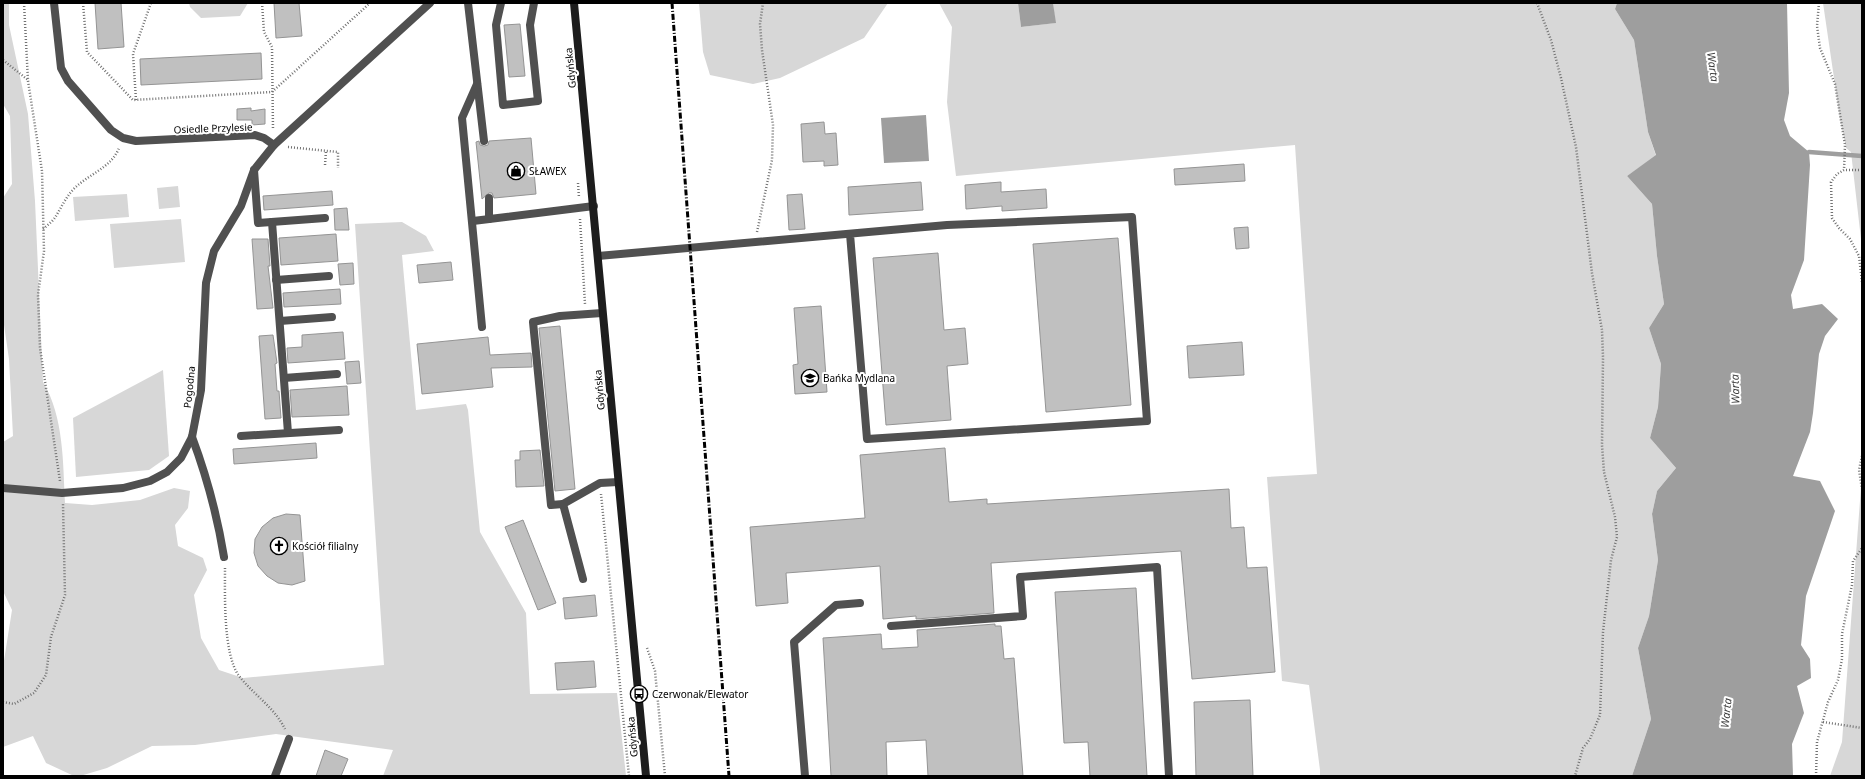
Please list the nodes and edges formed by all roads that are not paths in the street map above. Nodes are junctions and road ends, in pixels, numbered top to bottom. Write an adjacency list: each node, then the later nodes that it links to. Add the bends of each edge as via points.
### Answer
1 (54, 3): 9 (street, Osiedle Przylesie, via 61,68 68,81 106,124 123,138 136,141 255,135)
2 (430, 3): 9 (street)
3 (468, 3): 7 (street)
4 (501, 3): 5 (street, via 496,25 503,105 538,101 530,25)
5 (534, 3)
6 (574, 3): 12 (main road, Gdyńska)
7 (477, 84): 8 (street); 15 (street, via 462,118)
8 (484, 141)
9 (274, 145): 10 (street, Pogodna)
10 (254, 170): 16 (street, via 258,223); 30 (street, Pogodna, via 241,206 214,250 206,283 200,390)
11 (489, 198): 14 (street)
12 (594, 206): 14 (street); 18 (main road, Gdyńska)
13 (325, 218): 16 (street)
14 (489, 219): 15 (street)
15 (473, 221): 24 (street)
16 (272, 222): 20 (street)
17 (850, 234): 17 (street, via 947,225 1132,217 1147,421 867,439); 18 (street)
18 (598, 256): 21 (main road, Gdyńska)
19 (329, 276): 20 (street)
20 (276, 280): 23 (street)
21 (602, 313): 31 (main road, Gdyńska); 33 (street, via 560,316 533,322 551,505)
22 (332, 318): 23 (street)
23 (280, 321): 26 (street)
24 (482, 327)
25 (337, 374): 26 (street)
26 (284, 378): 28 (street)
27 (340, 430): 28 (street)
28 (288, 433): 29 (street)
29 (241, 436)
30 (192, 437): 32 (street, Pogodna, via 181,458 166,472 150,481 123,488 82,493); 34 (street, via 207,476)
31 (618, 482): 33 (street, via 600,483); 40 (main road, Gdyńska)
32 (3, 488)
33 (563, 504): 35 (street)
34 (224, 557)
35 (583, 579)
36 (860, 603): 41 (street, via 836,605 794,642)
37 (891, 626): 42 (street, via 1023,616 1020,577 1157,566)
38 (289, 739): 39 (street)
39 (275, 776)
40 (646, 776)
41 (805, 776)
42 (1169, 776)

